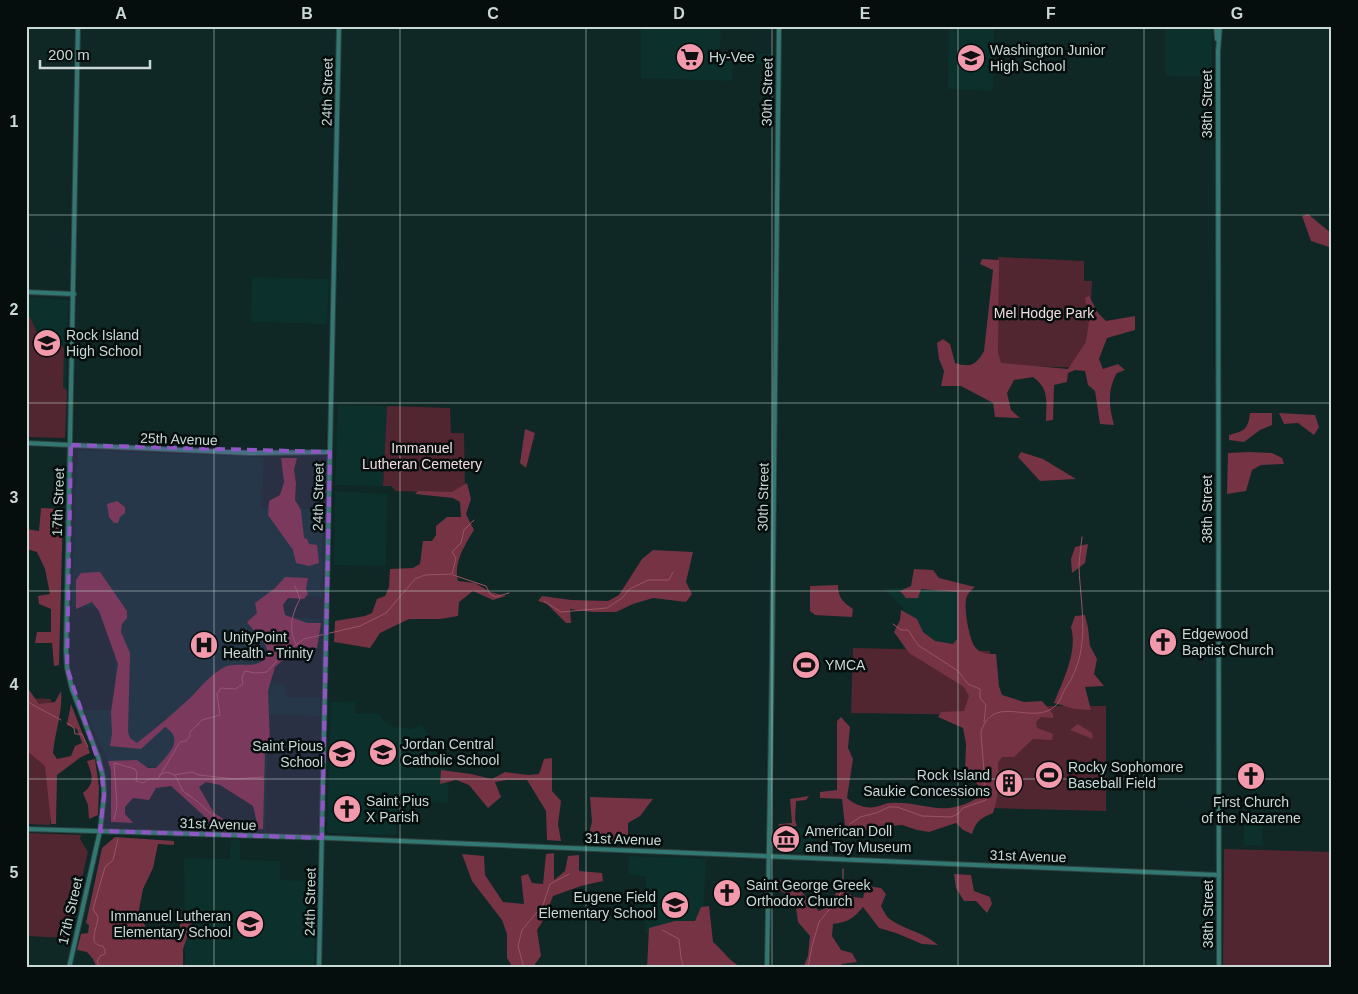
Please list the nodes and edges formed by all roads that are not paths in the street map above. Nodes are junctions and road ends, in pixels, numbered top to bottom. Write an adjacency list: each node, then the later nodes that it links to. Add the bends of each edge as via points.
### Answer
1 (78, 26): 8 (street, 17th Street)
2 (339, 26): 11 (street, 24th Street)
3 (779, 26): 15 (street, 30th Street)
4 (1216, 26): 6 (street, 38th Street)
5 (1220, 26): 6 (street, 38th Street)
6 (1218, 51): 16 (street, 38th Street)
7 (26, 292): 8 (street)
8 (74, 294): 10 (street, 17th Street)
9 (26, 443): 10 (street, 25th Avenue)
10 (71, 445): 11 (street, 25th Avenue, via 249,453); 13 (street, 17th Street, via 68,668 72,689 103,777 104,806)
11 (330, 452): 14 (street, 24th Street)
12 (26, 829): 13 (street, 31st Avenue)
13 (100, 831): 14 (street, 31st Avenue); 17 (street, 17th Street)
14 (322, 838): 15 (street, 31st Avenue); 18 (street, 24th Street)
15 (770, 857): 16 (street, 31st Avenue); 19 (street, 30th Street)
16 (1219, 875): 20 (street, 38th Street)
17 (69, 968)
18 (319, 968)
19 (766, 968)
20 (1219, 968)

